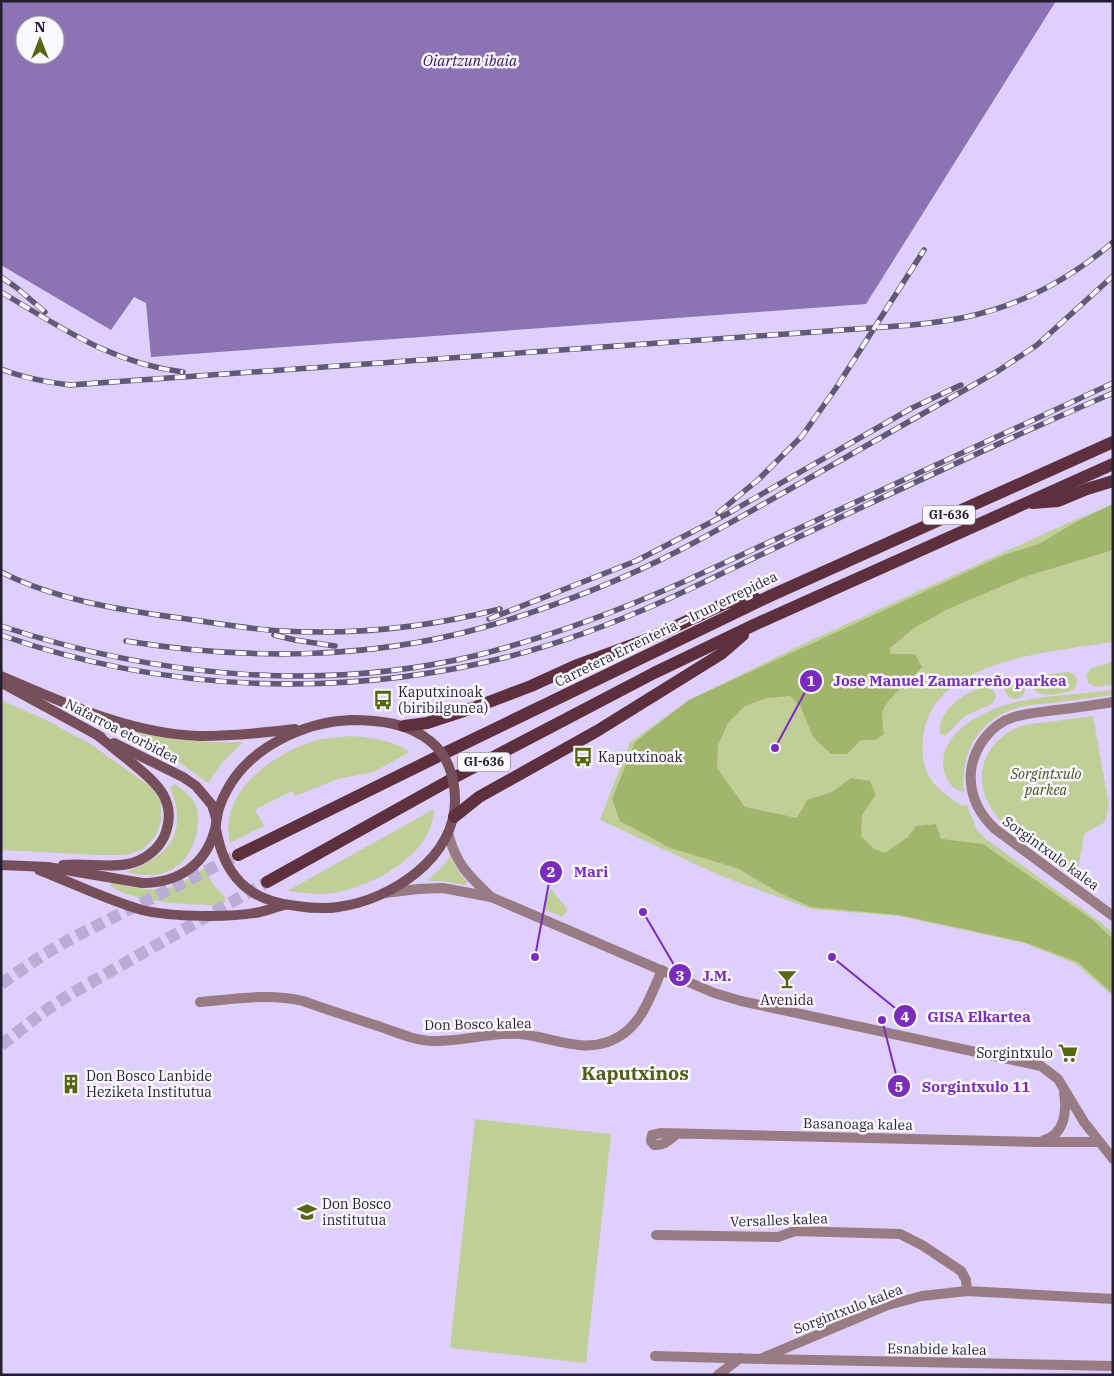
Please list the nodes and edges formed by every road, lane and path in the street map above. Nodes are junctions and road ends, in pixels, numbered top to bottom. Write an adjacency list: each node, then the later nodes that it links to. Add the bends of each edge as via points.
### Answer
1 (1113, 436): 3 (main road)
2 (1113, 442): 3 (main road, Carretera Errenteria – Irun errepidea / GI-636)
3 (1099, 448): 7 (main road, Carretera Errenteria – Irun errepidea / GI-636)
4 (1113, 464): 6 (main road, GI-636)
5 (1113, 481): 6 (main road, via 1058,501)
6 (1022, 504): 8 (main road, GI-636)
7 (770, 596): 12 (main road, via 726,603 646,640 531,686 427,723); 18 (main road, Carretera Errenteria – Irun errepidea / GI-636)
8 (756, 624): 15 (main road, via 721,654 597,731 479,797); 22 (main road, GI-636, via 654,673 459,775)
9 (1, 676): 13 (main road, Nafarroa etorbidea, via 105,718 158,731 198,736 239,736)
10 (1, 682): 14 (main road, Nafarroa etorbidea)
11 (1113, 702): 26 (street, Sorgintxulo kalea, via 1024,715 1002,723 979,747 971,780 975,802 986,821)
12 (404, 726): 13 (main road, via 357,720); 15 (main road, bridge, via 430,741 447,762 456,800)
13 (308, 727): 16 (main road, via 279,740 242,769 223,799)
14 (96, 734): 16 (main road, Nafarroa etorbidea, via 196,786 212,806); 21 (main road, via 162,791 169,813 166,830 162,841 139,861)
15 (454, 817): 17 (main road)
16 (216, 823): 21 (main road, via 203,855 182,874 168,881 142,883); 25 (main road, Nafarroa etorbidea, via 222,853 242,884 254,893)
17 (448, 834): 23 (main road, via 426,863); 24 (street, via 457,860)
18 (238, 855)
19 (1, 865): 20 (main road)
20 (29, 866): 21 (main road); 25 (main road, via 123,903 161,913 244,914)
21 (48, 867)
22 (267, 882)
23 (384, 893): 24 (street, via 443,888); 25 (main road, via 338,907)
24 (491, 896): 27 (street)
25 (286, 905)
26 (1113, 916)
27 (662, 970): 28 (street, Don Bosco kalea, via 645,1009 632,1026 620,1036 585,1046 519,1034 431,1041 286,997); 29 (street, via 714,993 758,1006 1034,1064 1053,1074)
28 (200, 1002)
29 (1063, 1087): 30 (street); 31 (street, via 1066,1110)
30 (1085, 1123): 31 (street, via 1073,1116); 34 (street, via 1083,1135); 35 (street)
31 (1061, 1126): 33 (street, via 1047,1140); 34 (street, via 1062,1136)
32 (678, 1134): 32 (street, Basanoaga kalea, via 662,1133 652,1136 650,1141 660,1146); 33 (street, Basanoaga kalea)
33 (1038, 1142): 34 (street, Basanoaga kalea)
34 (1072, 1142): 35 (street, Basanoaga kalea)
35 (1099, 1142): 36 (street)
36 (1113, 1159)
37 (656, 1235): 38 (street, Versalles kalea, via 778,1237 795,1231 900,1234 961,1271)
38 (967, 1291): 39 (street, Sorgintxulo kalea); 42 (street, Sorgintxulo kalea, via 922,1296 888,1305)
39 (1113, 1299)
40 (655, 1356): 41 (street, Sorgintxulo kalea)
41 (740, 1358): 42 (street, Sorgintxulo kalea); 44 (street)
42 (760, 1359): 43 (street, Esnabide kalea)
43 (1113, 1366)
44 (718, 1375)

